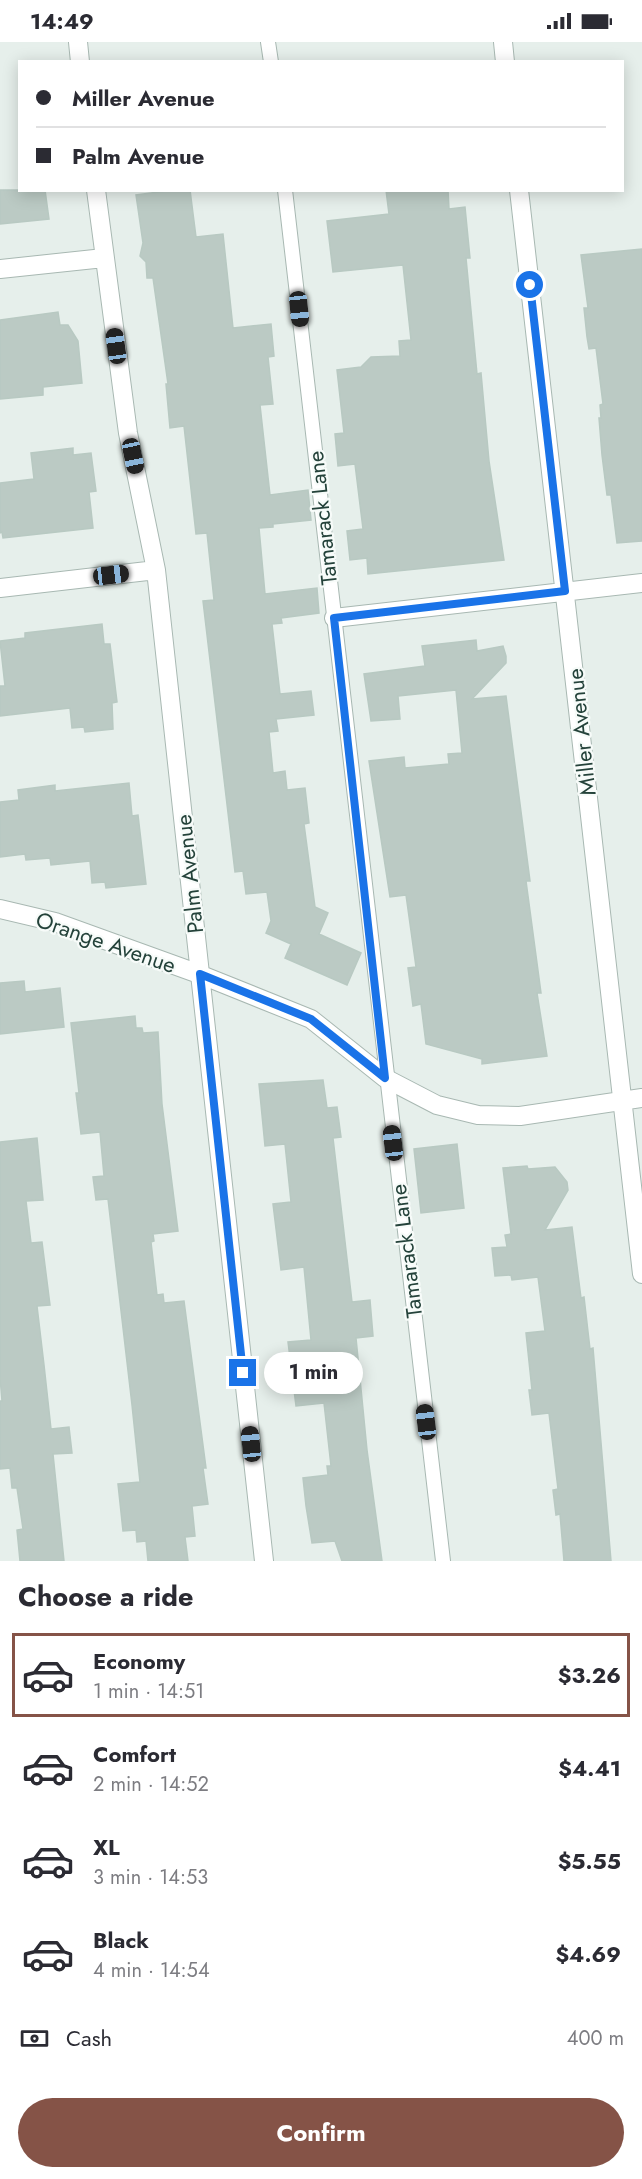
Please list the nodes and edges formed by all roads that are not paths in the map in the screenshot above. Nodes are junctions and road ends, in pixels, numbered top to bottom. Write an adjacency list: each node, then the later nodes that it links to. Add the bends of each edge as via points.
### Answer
1 (78, 42): 4 (street)
2 (268, 42): 5 (lane)
3 (503, 42): 6 (street)
4 (80, 60)
5 (271, 60)
6 (505, 60)
7 (96, 192): 10 (street, Palm Avenue)
8 (285, 192): 16 (lane, Tamarack Lane)
9 (519, 192): 15 (street, Miller Avenue)
10 (104, 258): 11 (street); 12 (street, Palm Avenue, via 128,433)
11 (0, 269)
12 (156, 570): 14 (street); 18 (street, Palm Avenue)
13 (642, 582): 15 (street)
14 (0, 588)
15 (565, 591): 16 (street); 21 (street, Miller Avenue)
16 (334, 618): 19 (lane, Tamarack Lane)
17 (0, 909): 18 (street, Orange Avenue, via 55,922)
18 (200, 974): 19 (street, Orange Avenue, via 311,1019); 23 (street, Palm Avenue)
19 (385, 1078): 21 (street, Orange Avenue, via 436,1105 478,1115 520,1116); 24 (lane, Tamarack Lane)
20 (642, 1098): 21 (street, Orange Avenue)
21 (622, 1100): 22 (street, Miller Avenue)
22 (642, 1274)
23 (264, 1561)
24 (443, 1561)

